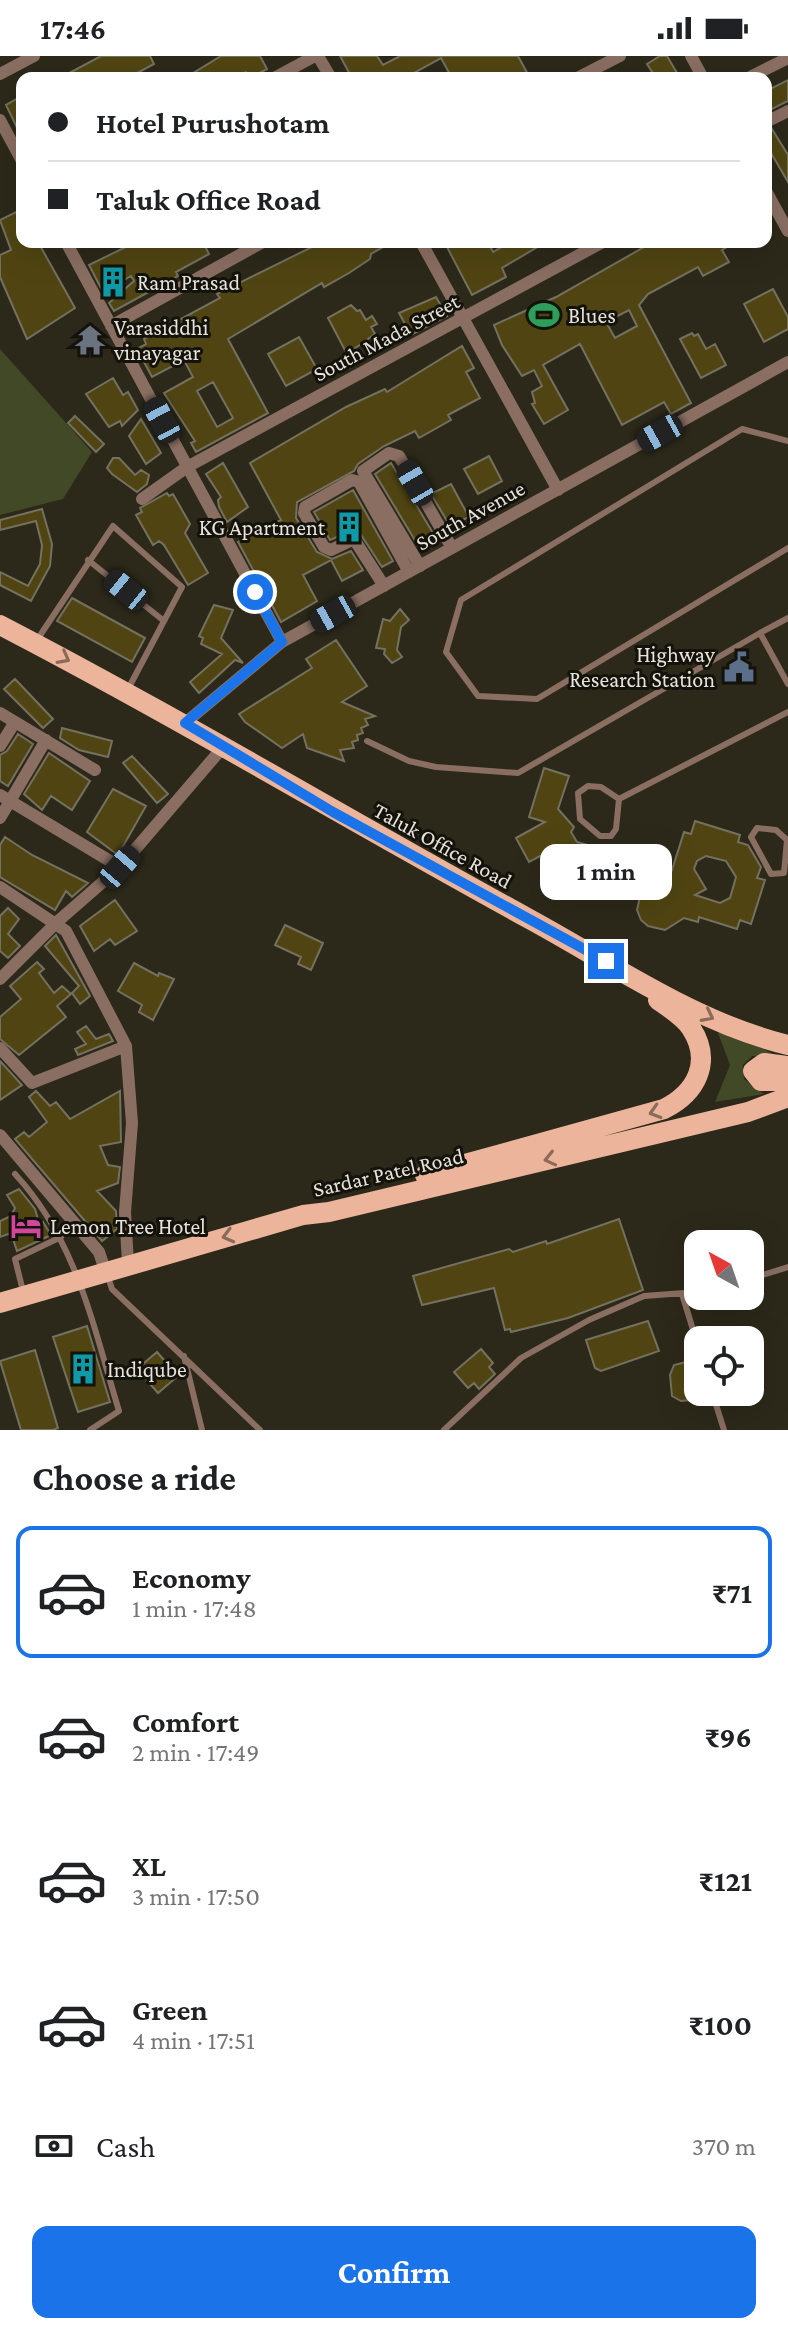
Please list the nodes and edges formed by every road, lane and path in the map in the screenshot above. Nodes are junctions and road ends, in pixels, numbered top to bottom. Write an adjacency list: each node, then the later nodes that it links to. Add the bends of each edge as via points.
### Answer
1 (34, 56): 8 (street)
2 (316, 56): 5 (street)
3 (620, 56): 6 (street)
4 (788, 58): 7 (street)
5 (285, 72)
6 (589, 72)
7 (760, 72)
8 (0, 74)
9 (0, 120): 10 (street)
10 (16, 150)
11 (784, 213): 12 (street)
12 (788, 231)
13 (69, 248): 18 (street)
14 (252, 248): 18 (street)
15 (424, 248): 17 (street)
16 (592, 248): 17 (street, South Mada Street)
17 (463, 318): 21 (street, South Mada Street); 22 (street)
18 (111, 326): 21 (street)
19 (788, 362): 22 (street, South Avenue)
20 (788, 441): 25 (lane, via 742,429 461,600 446,652 478,696 537,699)
21 (187, 467): 23 (street, South Mada Street); 33 (street)
22 (558, 490): 24 (street, South Avenue)
23 (142, 499)
24 (452, 548): 27 (street, South Avenue); 27 (street, via 399,456 389,453 363,471)
25 (788, 548)
26 (88, 560): 30 (lane); 30 (lane, via 113,526 182,587); 34 (lane)
27 (410, 566): 28 (street, South Avenue); 28 (street, via 355,480 305,507 324,547 331,550 354,539)
28 (384, 586): 33 (street, South Avenue)
29 (788, 618): 32 (lane)
30 (164, 621): 36 (lane)
31 (0, 625): 34 (main road, Taluk Office Road)
32 (760, 633): 35 (lane); 42 (lane, via 518,773 436,767)
33 (282, 642): 40 (street, South Avenue)
34 (35, 643): 36 (main road, Taluk Office Road, one-way to 36)
35 (788, 684)
36 (127, 691): 40 (main road, Taluk Office Road)
37 (788, 712): 47 (lane)
38 (0, 713): 39 (street)
39 (15, 722): 41 (street); 43 (street)
40 (185, 723): 44 (main road, Taluk Office Road)
41 (46, 740): 45 (street); 46 (street)
42 (367, 741)
43 (0, 746)
44 (224, 746): 50 (street); 53 (main road, Taluk Office Road, via 333,812)
45 (95, 770)
46 (4, 798): 48 (street); 50 (street)
47 (619, 799): 47 (lane, via 601,787 588,786 578,793 580,819 600,836 611,836)
48 (0, 818)
49 (787, 840): 49 (lane, via 776,830 757,828 751,837 771,874 784,873)
50 (120, 867): 52 (street)
51 (3, 893): 52 (street)
52 (57, 922): 54 (street); 56 (street)
53 (606, 961): 55 (main road, Taluk Office Road, one-way to 55, via 714,1020); 63 (main road, one-way to 63, via 691,1027 700,1051 700,1076 684,1099 664,1109 327,1203)
54 (0, 979)
55 (788, 1045)
56 (126, 1046): 57 (street, via 32,1083); 65 (street, via 132,1123 125,1212)
57 (0, 1048)
58 (788, 1066): 59 (main road, via 764,1063 753,1071 761,1081)
59 (788, 1081)
60 (788, 1097): 63 (main road, Sardar Patel Road, one-way to 63, via 748,1112)
61 (0, 1135): 67 (street, via 99,1252)
62 (15, 1174): 64 (lane)
63 (303, 1215): 65 (main road, Sardar Patel Road, one-way to 65)
64 (61, 1237): 69 (lane); 71 (lane, via 15,1259)
65 (128, 1263): 67 (main road, Sardar Patel Road)
66 (788, 1267): 68 (lane)
67 (105, 1270): 69 (main road, Sardar Patel Road); 74 (lane, via 112,1289)
68 (764, 1275)
69 (79, 1278): 71 (main road, Sardar Patel Road); 76 (lane, via 119,1411)
70 (682, 1294): 73 (lane); 79 (lane, via 644,1296 521,1358)
71 (25, 1295): 72 (main road, Sardar Patel Road)
72 (0, 1303)
73 (692, 1326)
74 (184, 1356): 77 (lane); 78 (lane)
75 (716, 1406): 80 (lane)
76 (90, 1430)
77 (202, 1430)
78 (260, 1430)
79 (444, 1430)
80 (724, 1430)

